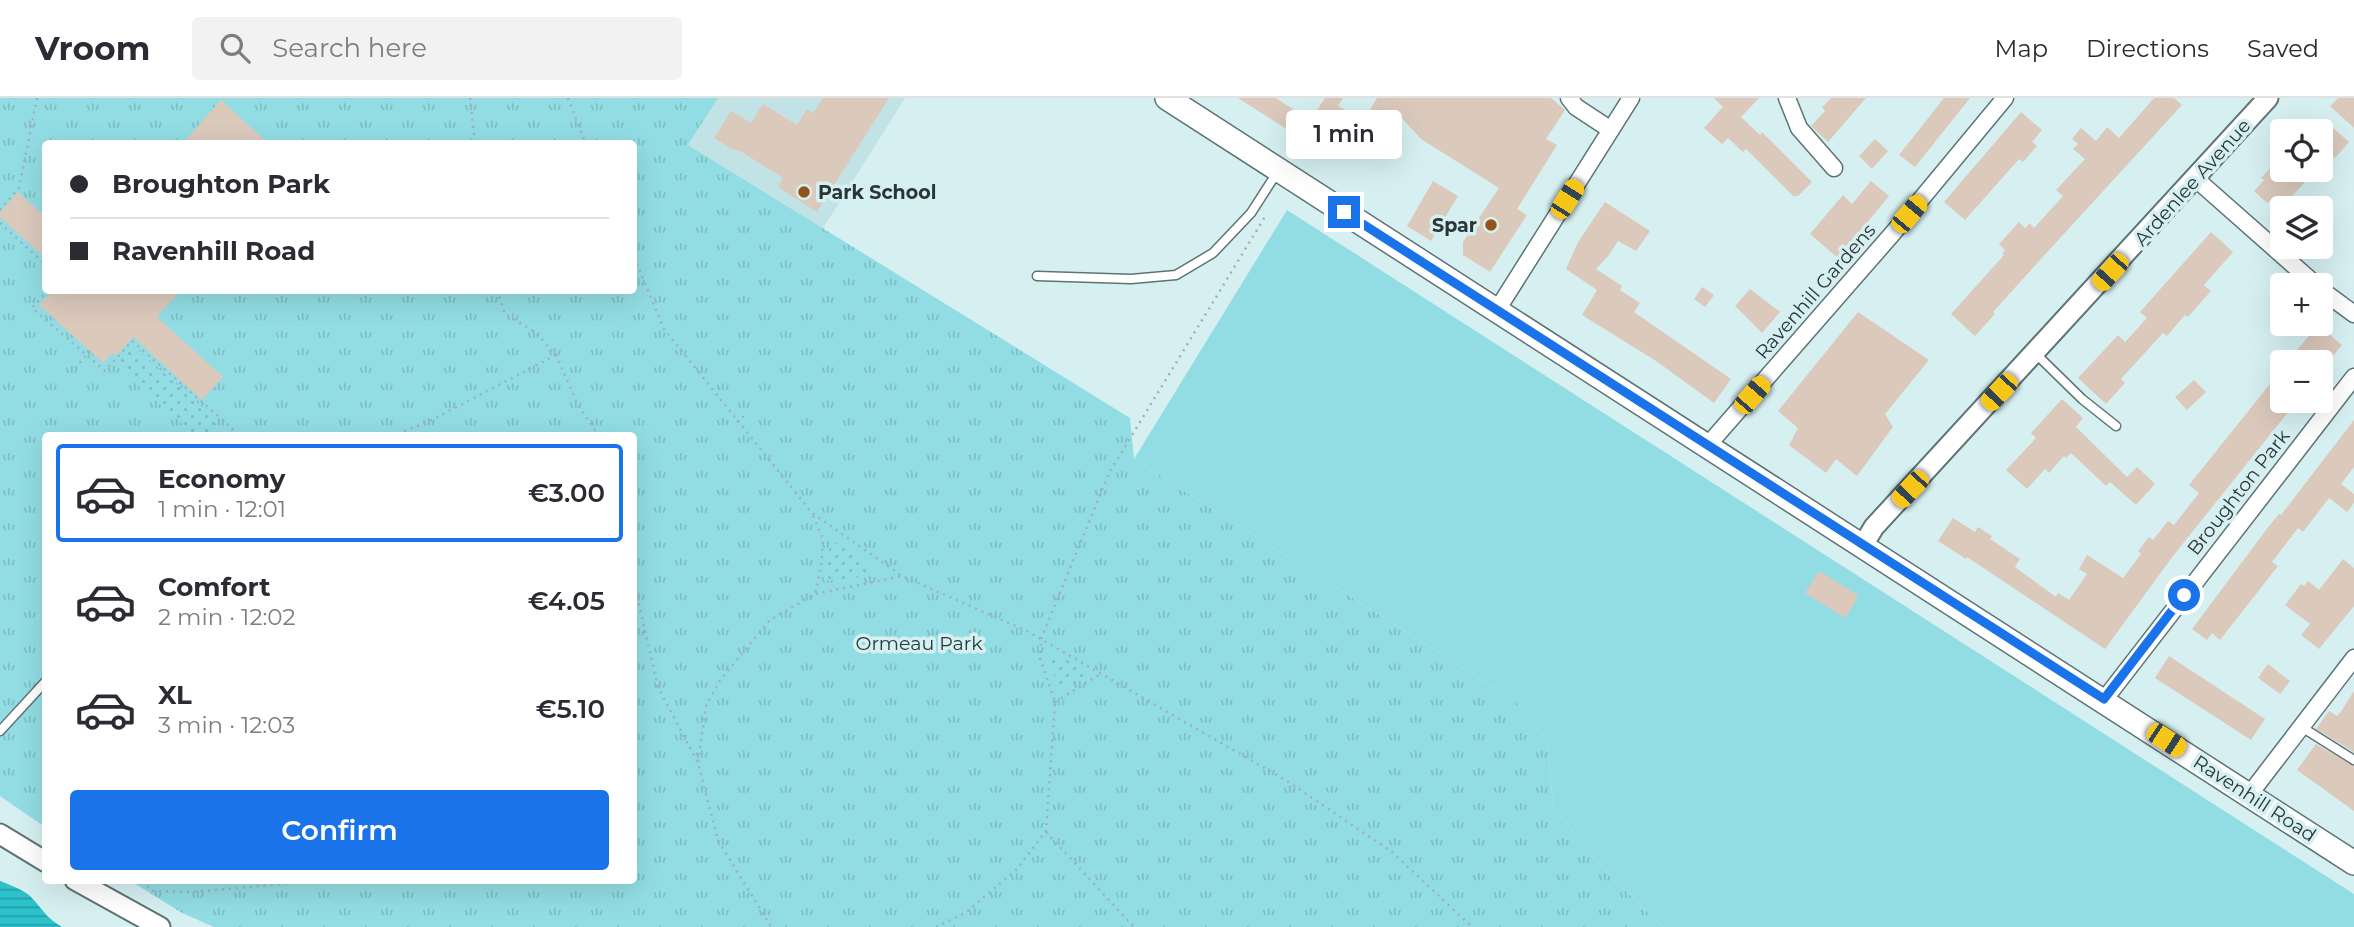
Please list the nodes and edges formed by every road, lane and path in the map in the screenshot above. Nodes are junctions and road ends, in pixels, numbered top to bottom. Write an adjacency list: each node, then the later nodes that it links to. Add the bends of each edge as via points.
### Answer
1 (37, 98): 16 (path, via 19,188)
2 (470, 98): 11 (path)
3 (568, 98): 12 (path)
4 (1167, 98): 14 (main road, Ravenhill Road)
5 (1569, 98): 10 (street)
6 (1631, 98): 10 (street)
7 (1787, 98): 13 (street, via 1799,128)
8 (2005, 98): 40 (street, Ravenhill Gardens)
9 (2268, 98): 15 (street, Ardenlee Avenue)
10 (1611, 130): 26 (street)
11 (475, 140)
12 (584, 140)
13 (1834, 168)
14 (1279, 169): 22 (lane, via 1251,213 1213,253 1176,275 1131,279); 26 (main road, Ravenhill Road)
15 (2196, 179): 21 (street); 29 (street, Ardenlee Avenue)
16 (0, 210)
17 (1267, 213): 46 (path, via 1109,473)
18 (0, 223): 19 (path)
19 (42, 261)
20 (637, 264): 35 (path, via 664,330)
21 (2302, 273)
22 (1037, 276)
23 (45, 294): 30 (path, via 33,308)
24 (498, 294): 31 (path, via 505,314 535,332)
25 (2333, 299): 27 (street)
26 (1497, 310): 40 (main road, Ravenhill Road)
27 (2354, 314)
28 (90, 352): 30 (path)
29 (2035, 353): 36 (lane); 42 (street, Ardenlee Avenue, via 1874,527)
30 (87, 355): 32 (path); 37 (path, via 105,371 132,341)
31 (556, 355): 38 (path); 39 (path, via 578,405)
32 (75, 369)
33 (2354, 377): 50 (street, Broughton Park)
34 (746, 415): 35 (path)
35 (737, 422): 41 (path)
36 (2116, 426)
37 (234, 432)
38 (402, 432)
39 (596, 432)
40 (1708, 446): 42 (main road, Ravenhill Road)
41 (812, 513): 43 (path); 44 (path, via 823,539)
42 (1863, 545): 50 (main road, Ravenhill Road)
43 (902, 576): 44 (path); 46 (path)
44 (815, 594): 55 (path, via 770,620 720,680 706,706)
45 (637, 596): 55 (path, via 658,687)
46 (1041, 639): 48 (path); 51 (path, via 1040,658)
47 (2354, 658): 52 (street)
48 (1102, 673): 51 (path); 68 (path, via 1287,781 1392,852)
49 (42, 685): 53 (lane)
50 (2104, 699): 56 (main road, Ravenhill Road)
51 (1055, 702): 57 (path)
52 (2300, 726): 54 (lane); 56 (street)
53 (0, 731)
54 (2354, 760)
55 (698, 763): 65 (path, via 718,840)
56 (2249, 795): 60 (main road, Ravenhill Road)
57 (1046, 831): 66 (path, via 1017,869 965,914); 67 (path)
58 (0, 834): 59 (street)
59 (42, 860)
60 (2354, 863)
61 (82, 884): 64 (street)
62 (147, 884): 63 (path, via 151,891)
63 (278, 884)
64 (160, 927)
65 (771, 927)
66 (936, 927)
67 (1134, 927)
68 (1472, 927)

